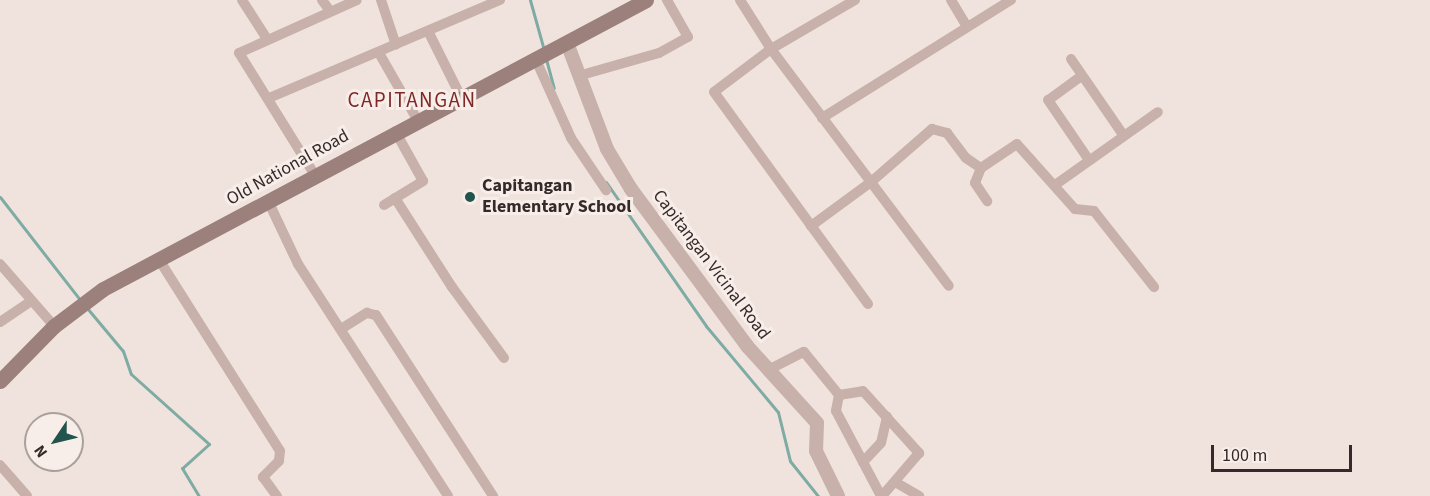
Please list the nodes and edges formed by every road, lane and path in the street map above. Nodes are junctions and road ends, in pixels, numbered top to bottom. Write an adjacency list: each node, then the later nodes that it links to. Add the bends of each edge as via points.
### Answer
1 (242, 0): 15 (street)
2 (322, 0): 12 (street)
3 (357, 0): 12 (street)
4 (381, 0): 17 (street)
5 (500, 0): 14 (street)
6 (646, 0): 16 (main road, Old National Road)
7 (667, 0): 22 (street, via 688,37 659,53)
8 (740, 0): 18 (street)
9 (855, 0): 18 (street)
10 (951, 0): 13 (street)
11 (1011, 0): 13 (street)
12 (330, 11): 15 (street)
13 (966, 27): 27 (street)
14 (428, 31): 17 (street); 24 (street)
15 (267, 39): 25 (street, via 239,53)
16 (567, 43): 20 (main road, Old National Road); 22 (street, Capitangan Vicinal Road)
17 (396, 45): 19 (street)
18 (771, 49): 27 (street); 41 (street, via 714,92)
19 (379, 53): 25 (street); 28 (street)
20 (543, 56): 24 (main road, Old National Road); 36 (street, via 571,138)
21 (1071, 59): 23 (street)
22 (578, 76): 52 (street, Capitangan Vicinal Road, via 608,149 631,189 747,346)
23 (1080, 77): 30 (street); 31 (street, via 1048,100)
24 (461, 97): 28 (main road, Old National Road)
25 (269, 98): 33 (street)
26 (1158, 112): 30 (street)
27 (822, 118): 34 (street)
28 (417, 120): 29 (main road, Old National Road)
29 (395, 131): 33 (main road, Old National Road); 37 (street, via 423,181)
30 (1124, 136): 31 (street)
31 (1089, 160): 35 (street)
32 (981, 168): 34 (street, via 966,158 947,132 932,129); 35 (street, via 1017,144); 38 (street, via 975,183)
33 (316, 177): 39 (main road, Old National Road)
34 (871, 182): 41 (street); 44 (street)
35 (1055, 185): 45 (street, via 1075,209 1094,212)
36 (606, 190)
37 (394, 198): 40 (street); 51 (street)
38 (987, 201)
39 (269, 203): 42 (main road, Old National Road); 50 (street, via 298,264)
40 (384, 205)
41 (811, 226): 47 (street)
42 (158, 258): 49 (main road, Old National Road); 60 (street, via 280,451 279,461 263,477)
43 (0, 264): 46 (street)
44 (949, 286)
45 (1154, 287)
46 (31, 301): 48 (street); 49 (street)
47 (868, 304)
48 (0, 322)
49 (54, 326): 53 (main road, Old National Road)
50 (341, 330): 61 (street); 62 (street, via 367,314 376,315)
51 (504, 358)
52 (770, 369): 54 (street, via 804,352); 63 (street, Capitangan Vicinal Road, via 817,423 816,451)
53 (0, 381)
54 (839, 395): 55 (street, via 863,391); 56 (street, via 836,411)
55 (887, 417): 56 (street, via 881,443); 58 (street, via 919,453)
56 (863, 462): 64 (street)
57 (0, 465): 59 (street)
58 (895, 482): 64 (street); 65 (street)
59 (27, 496)
60 (277, 496)
61 (448, 496)
62 (493, 496)
63 (838, 496)
64 (881, 496)
65 (919, 496)

